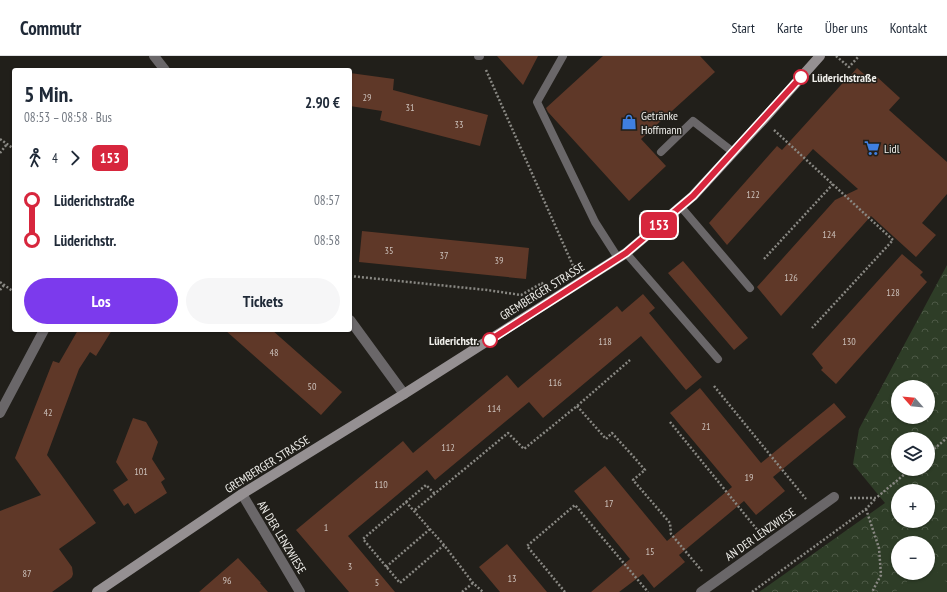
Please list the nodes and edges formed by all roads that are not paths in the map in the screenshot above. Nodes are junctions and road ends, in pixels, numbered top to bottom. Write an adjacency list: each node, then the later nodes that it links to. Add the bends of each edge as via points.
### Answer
1 (154, 56): 4 (street)
2 (563, 56): 8 (lane, via 537,102 595,222)
3 (820, 56): 6 (street, GREMBERGER STRASSE)
4 (163, 68)
5 (661, 152): 6 (lane, via 693,121)
6 (733, 152): 7 (street, GREMBERGER STRASSE)
7 (681, 207): 8 (street, GREMBERGER STRASSE); 9 (lane)
8 (622, 256): 12 (lane); 13 (street, GREMBERGER STRASSE)
9 (750, 288)
10 (352, 323): 13 (street)
11 (43, 332): 14 (street)
12 (718, 359)
13 (404, 394): 15 (street, GREMBERGER STRASSE)
14 (0, 413)
15 (242, 494): 17 (street, GREMBERGER STRASSE); 18 (street, AN DER LENZWIESE)
16 (834, 497): 19 (street, AN DER LENZWIESE)
17 (97, 592)
18 (300, 592)
19 (702, 592)

